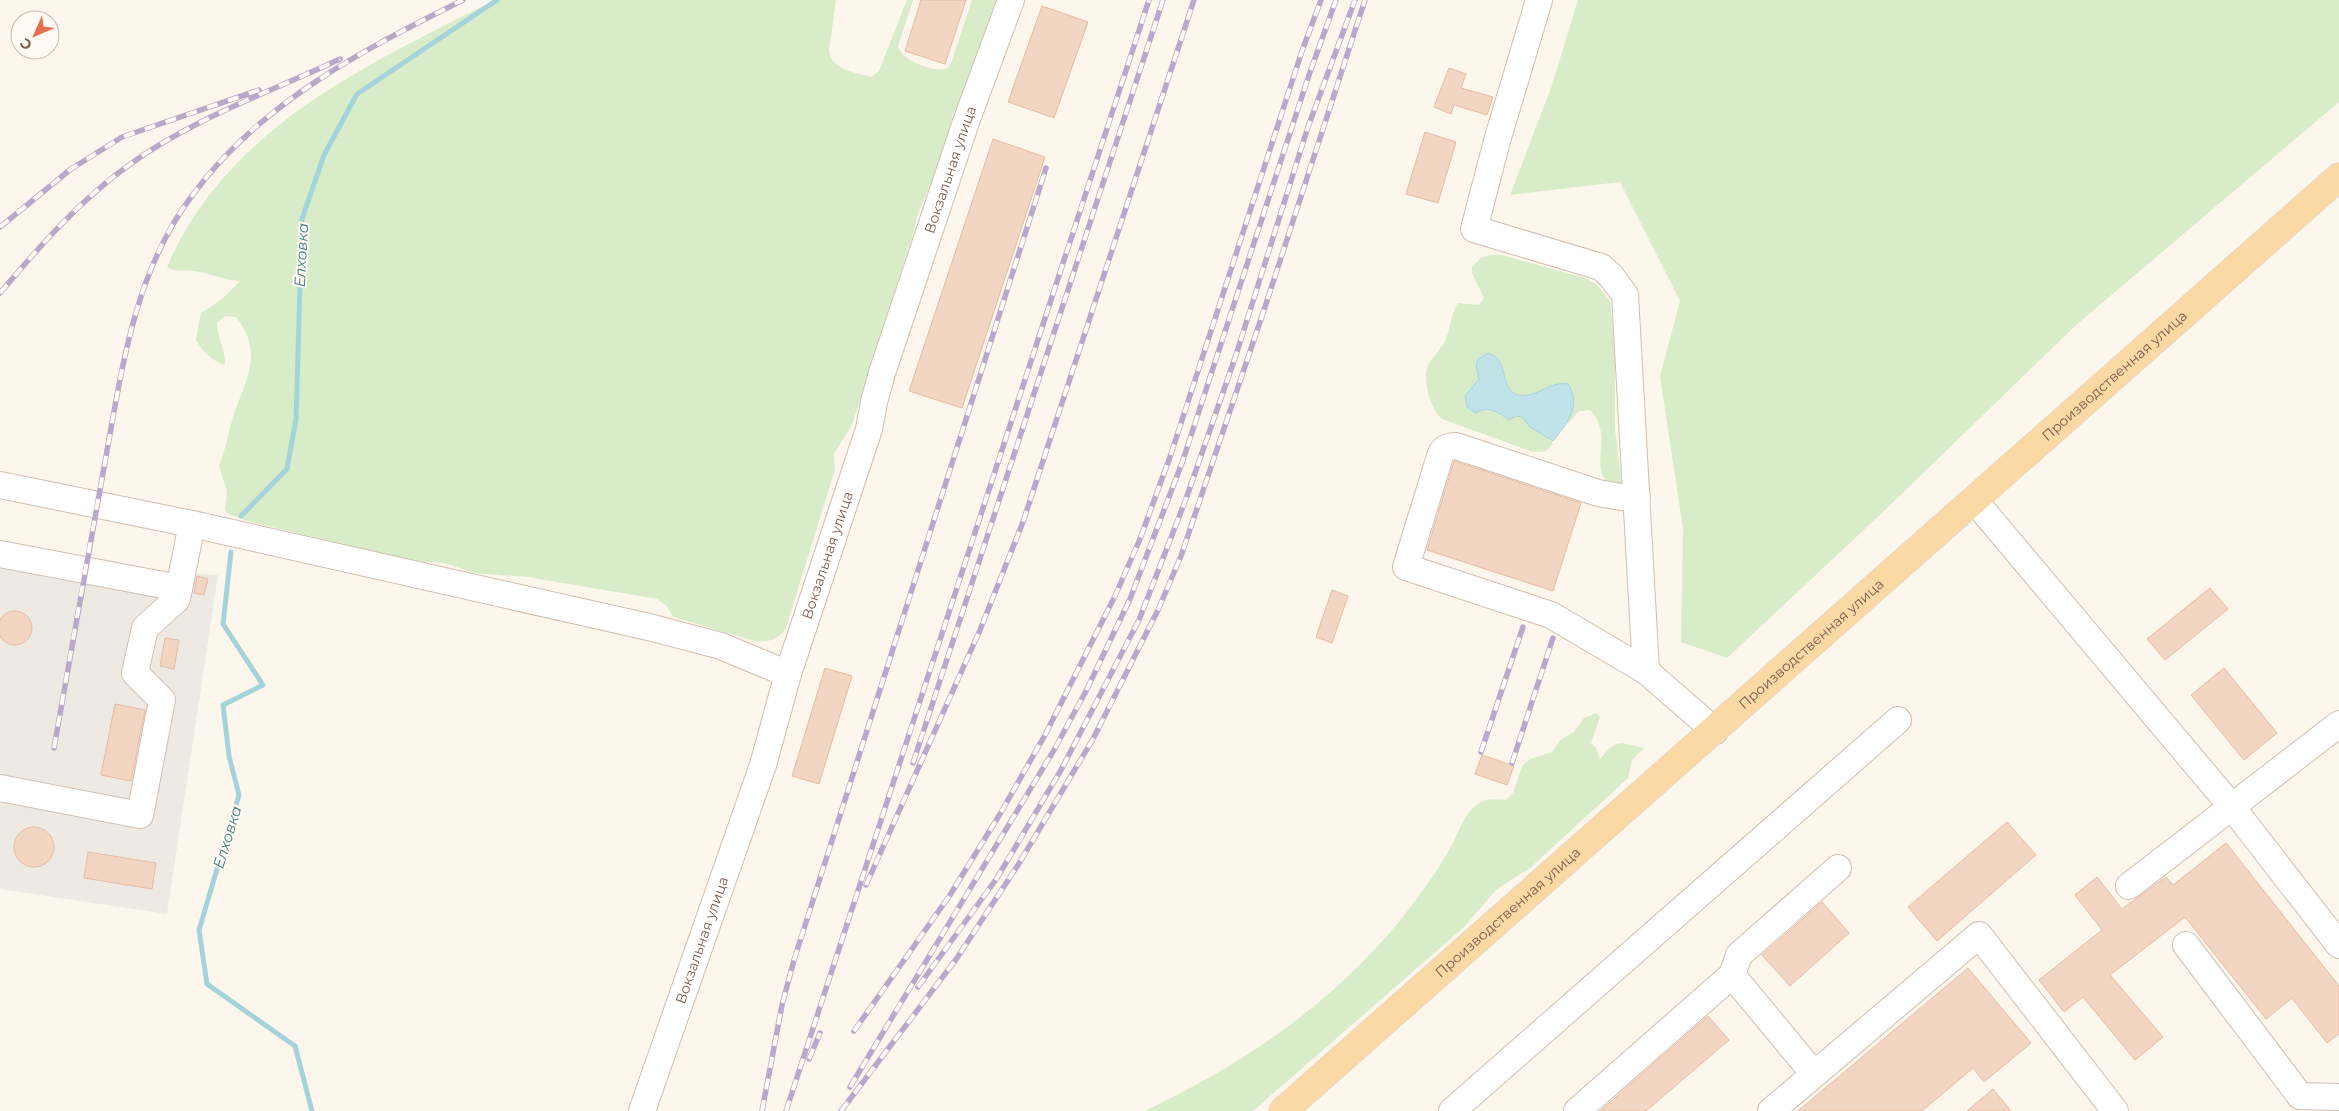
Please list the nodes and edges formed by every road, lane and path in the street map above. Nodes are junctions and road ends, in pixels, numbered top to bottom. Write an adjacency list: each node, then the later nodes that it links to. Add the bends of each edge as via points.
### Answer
1 (1011, 0): 11 (street, Вокзальная улица, via 907,298 856,471)
2 (1539, 0): 5 (street, via 1474,229 1589,262 1600,267 1625,295)
3 (2339, 177): 6 (main road, Производственная улица)
4 (0, 485): 7 (street)
5 (1637, 497): 10 (street); 10 (street, via 1598,493 1448,446 1440,456 1406,567 1540,609)
6 (1974, 500): 14 (main road, Производственная улица); 16 (street)
7 (192, 524): 9 (street); 11 (street, via 652,628 721,646)
8 (0, 554): 9 (street)
9 (179, 588): 15 (street, via 177,599 145,628 135,673 162,700 140,815)
10 (1646, 671): 14 (street)
11 (788, 674): 24 (street, Вокзальная улица, via 763,765)
12 (1898, 720): 26 (street)
13 (2339, 724): 16 (street)
14 (1714, 731): 25 (main road, Производственная улица)
15 (0, 788)
16 (2232, 807): 18 (street); 20 (street)
17 (1838, 868): 21 (street, via 1739,955)
18 (2129, 886)
19 (2186, 945): 23 (street, via 2300,1096)
20 (2339, 945)
21 (1732, 975): 22 (street); 27 (street)
22 (1814, 1074): 28 (street); 29 (street, via 1979,935)
23 (2339, 1097)
24 (642, 1111)
25 (1283, 1111)
26 (1452, 1111)
27 (1577, 1111)
28 (1771, 1111)
29 (2116, 1111)

